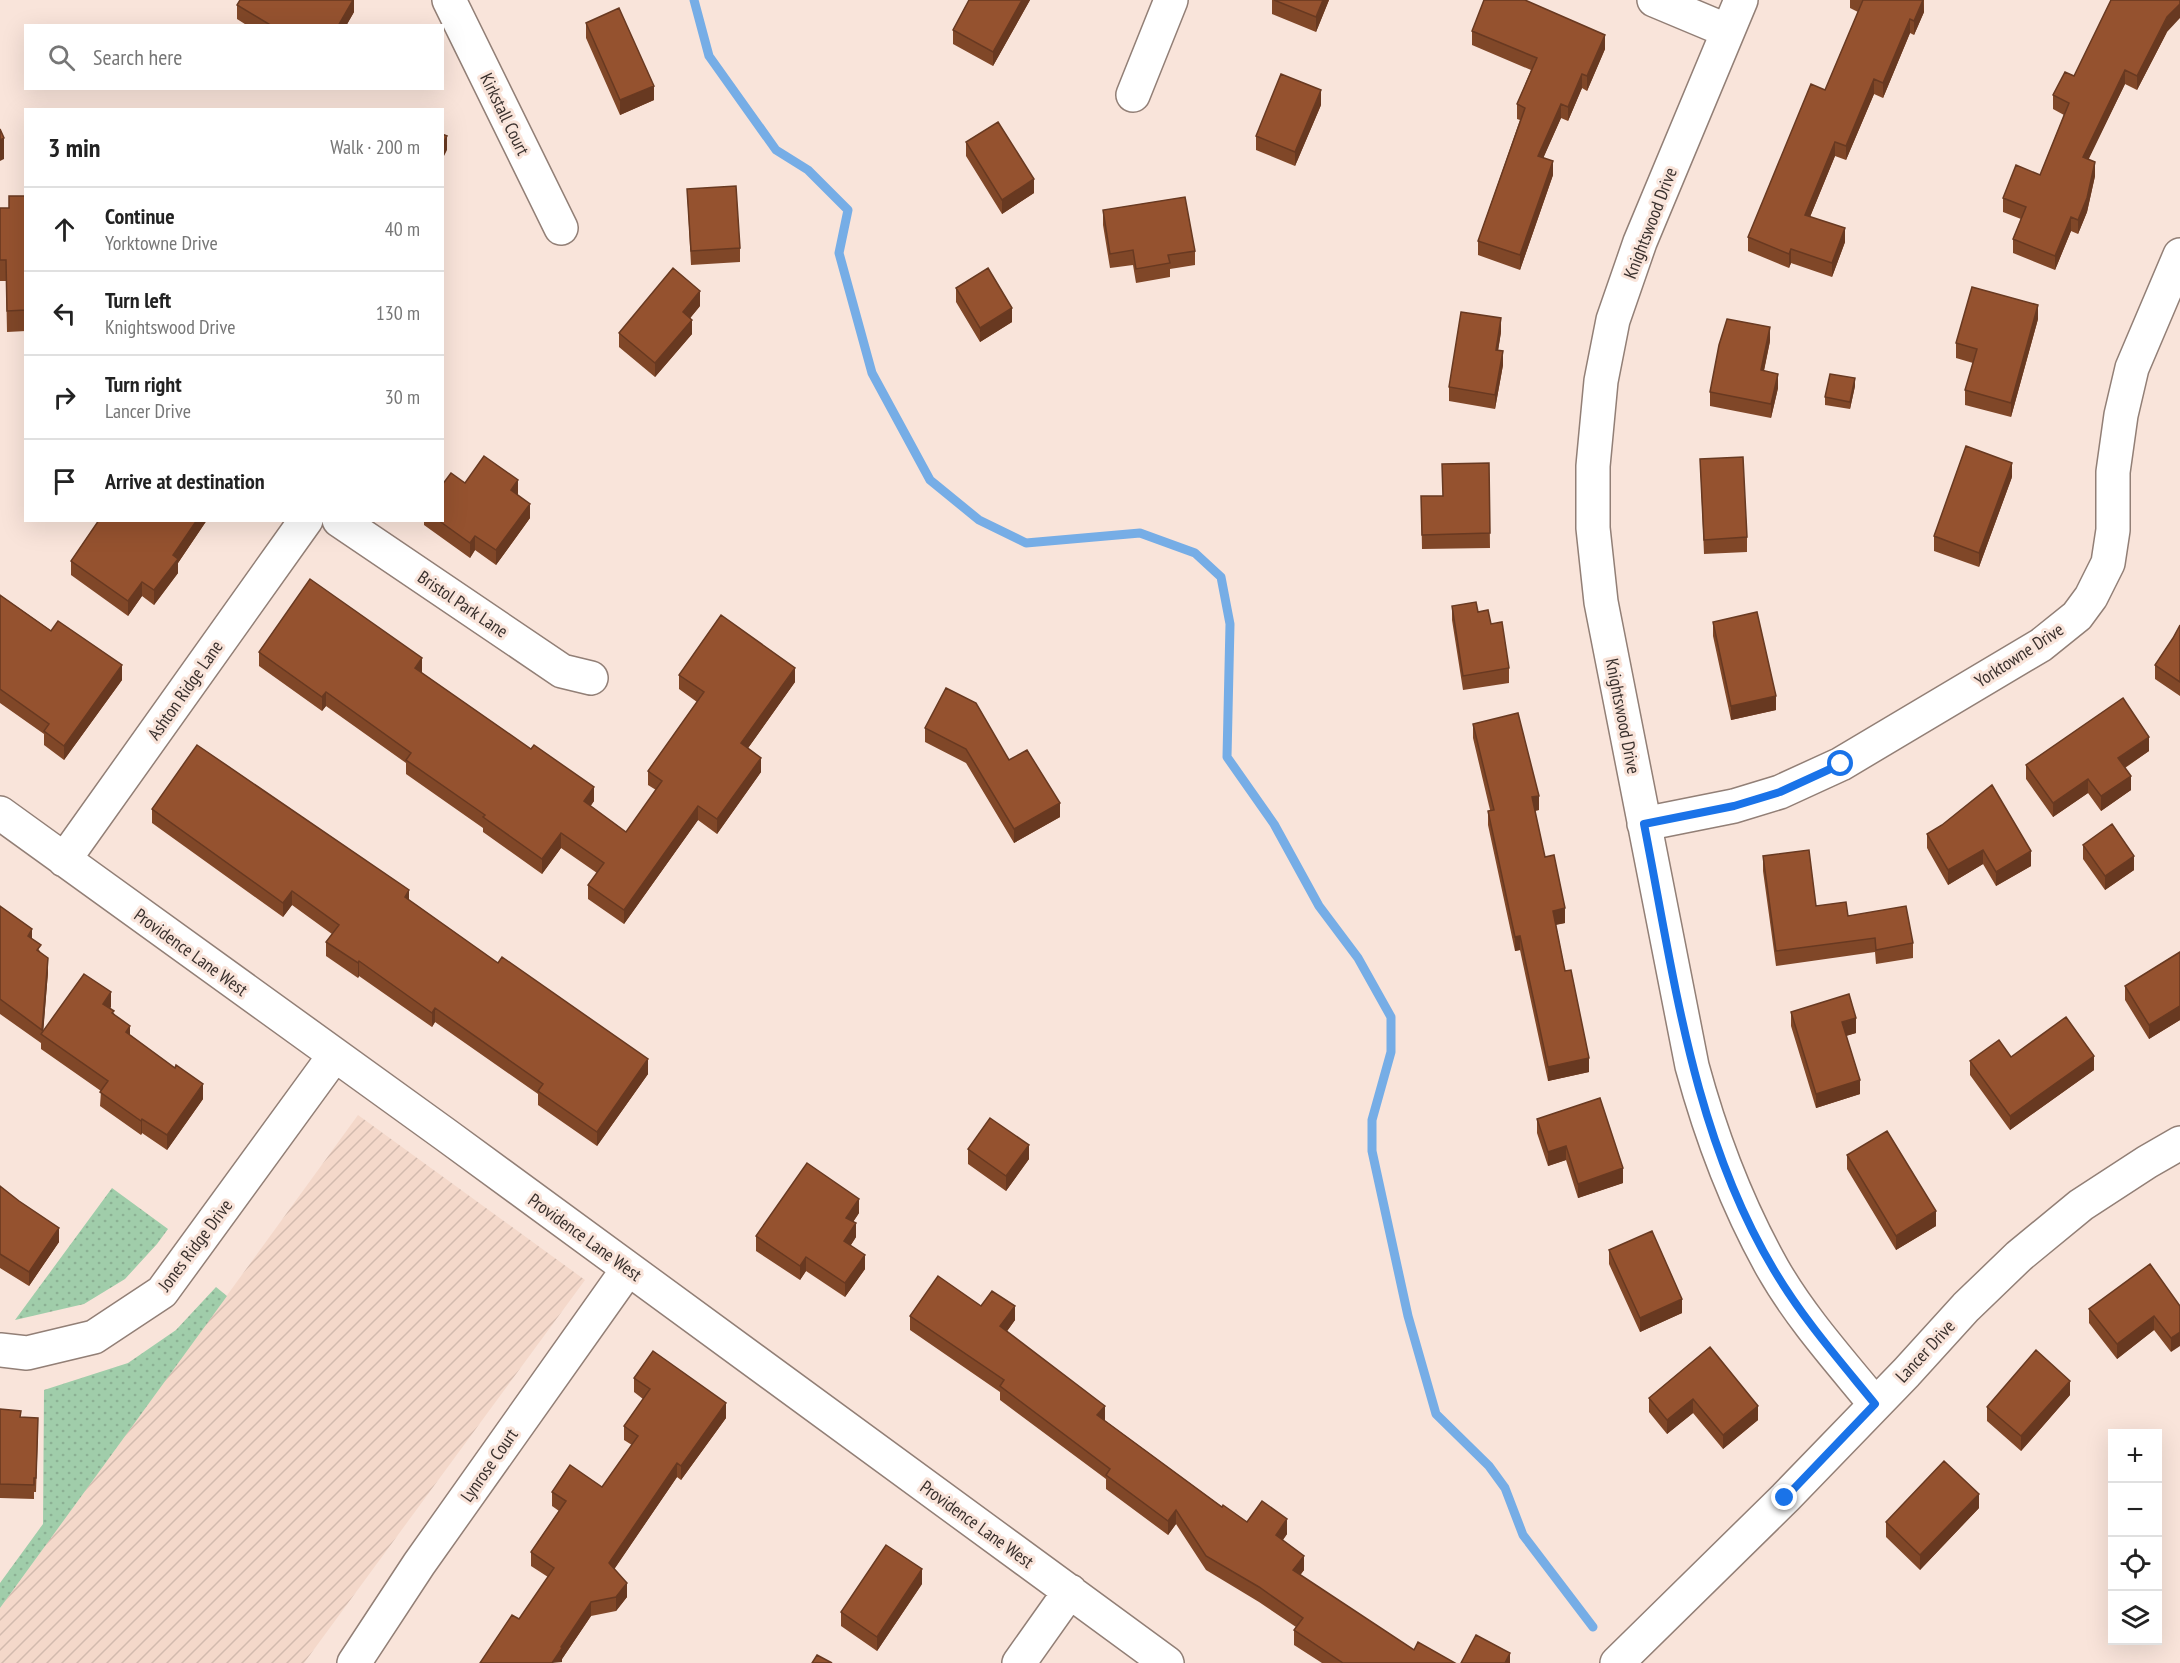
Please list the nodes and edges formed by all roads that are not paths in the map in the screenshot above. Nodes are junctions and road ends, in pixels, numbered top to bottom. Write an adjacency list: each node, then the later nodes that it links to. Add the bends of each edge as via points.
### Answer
1 (449, 0): 7 (street, Kirkstall Court)
2 (1171, 0): 6 (street)
3 (1654, 0): 5 (street)
4 (1741, 0): 5 (street, Knightswood Drive)
5 (1728, 31): 13 (street, Knightswood Drive, via 1640,242 1613,320 1602,381 1593,466 1593,528 1601,602)
6 (1133, 95)
7 (561, 228)
8 (2180, 255): 13 (street, Yorktowne Drive, via 2132,368 2121,415 2108,563 2077,616 2041,645 1841,764 1780,792 1734,806)
9 (305, 522): 14 (street, Ashton Ridge Lane)
10 (342, 522): 11 (street, Bristol Park Lane, via 562,671)
11 (591, 678)
12 (0, 813): 14 (street, Providence Lane West)
13 (1644, 824): 19 (street, Knightswood Drive, via 1692,1066 1716,1145 1747,1221 1774,1271 1814,1329)
14 (64, 860): 15 (street, Providence Lane West)
15 (334, 1056): 17 (street, Providence Lane West); 18 (street, Jones Ridge Drive, via 162,1292 94,1337 27,1353)
16 (2180, 1143): 19 (street, Lancer Drive, via 2081,1205 2019,1256)
17 (628, 1269): 20 (street, Providence Lane West); 21 (street, Lynrose Court, via 419,1564)
18 (0, 1350)
19 (1875, 1404): 24 (street, Lancer Drive)
20 (1070, 1591): 22 (street); 23 (street, Providence Lane West)
21 (354, 1663)
22 (1019, 1663)
23 (1167, 1663)
24 (1617, 1663)

